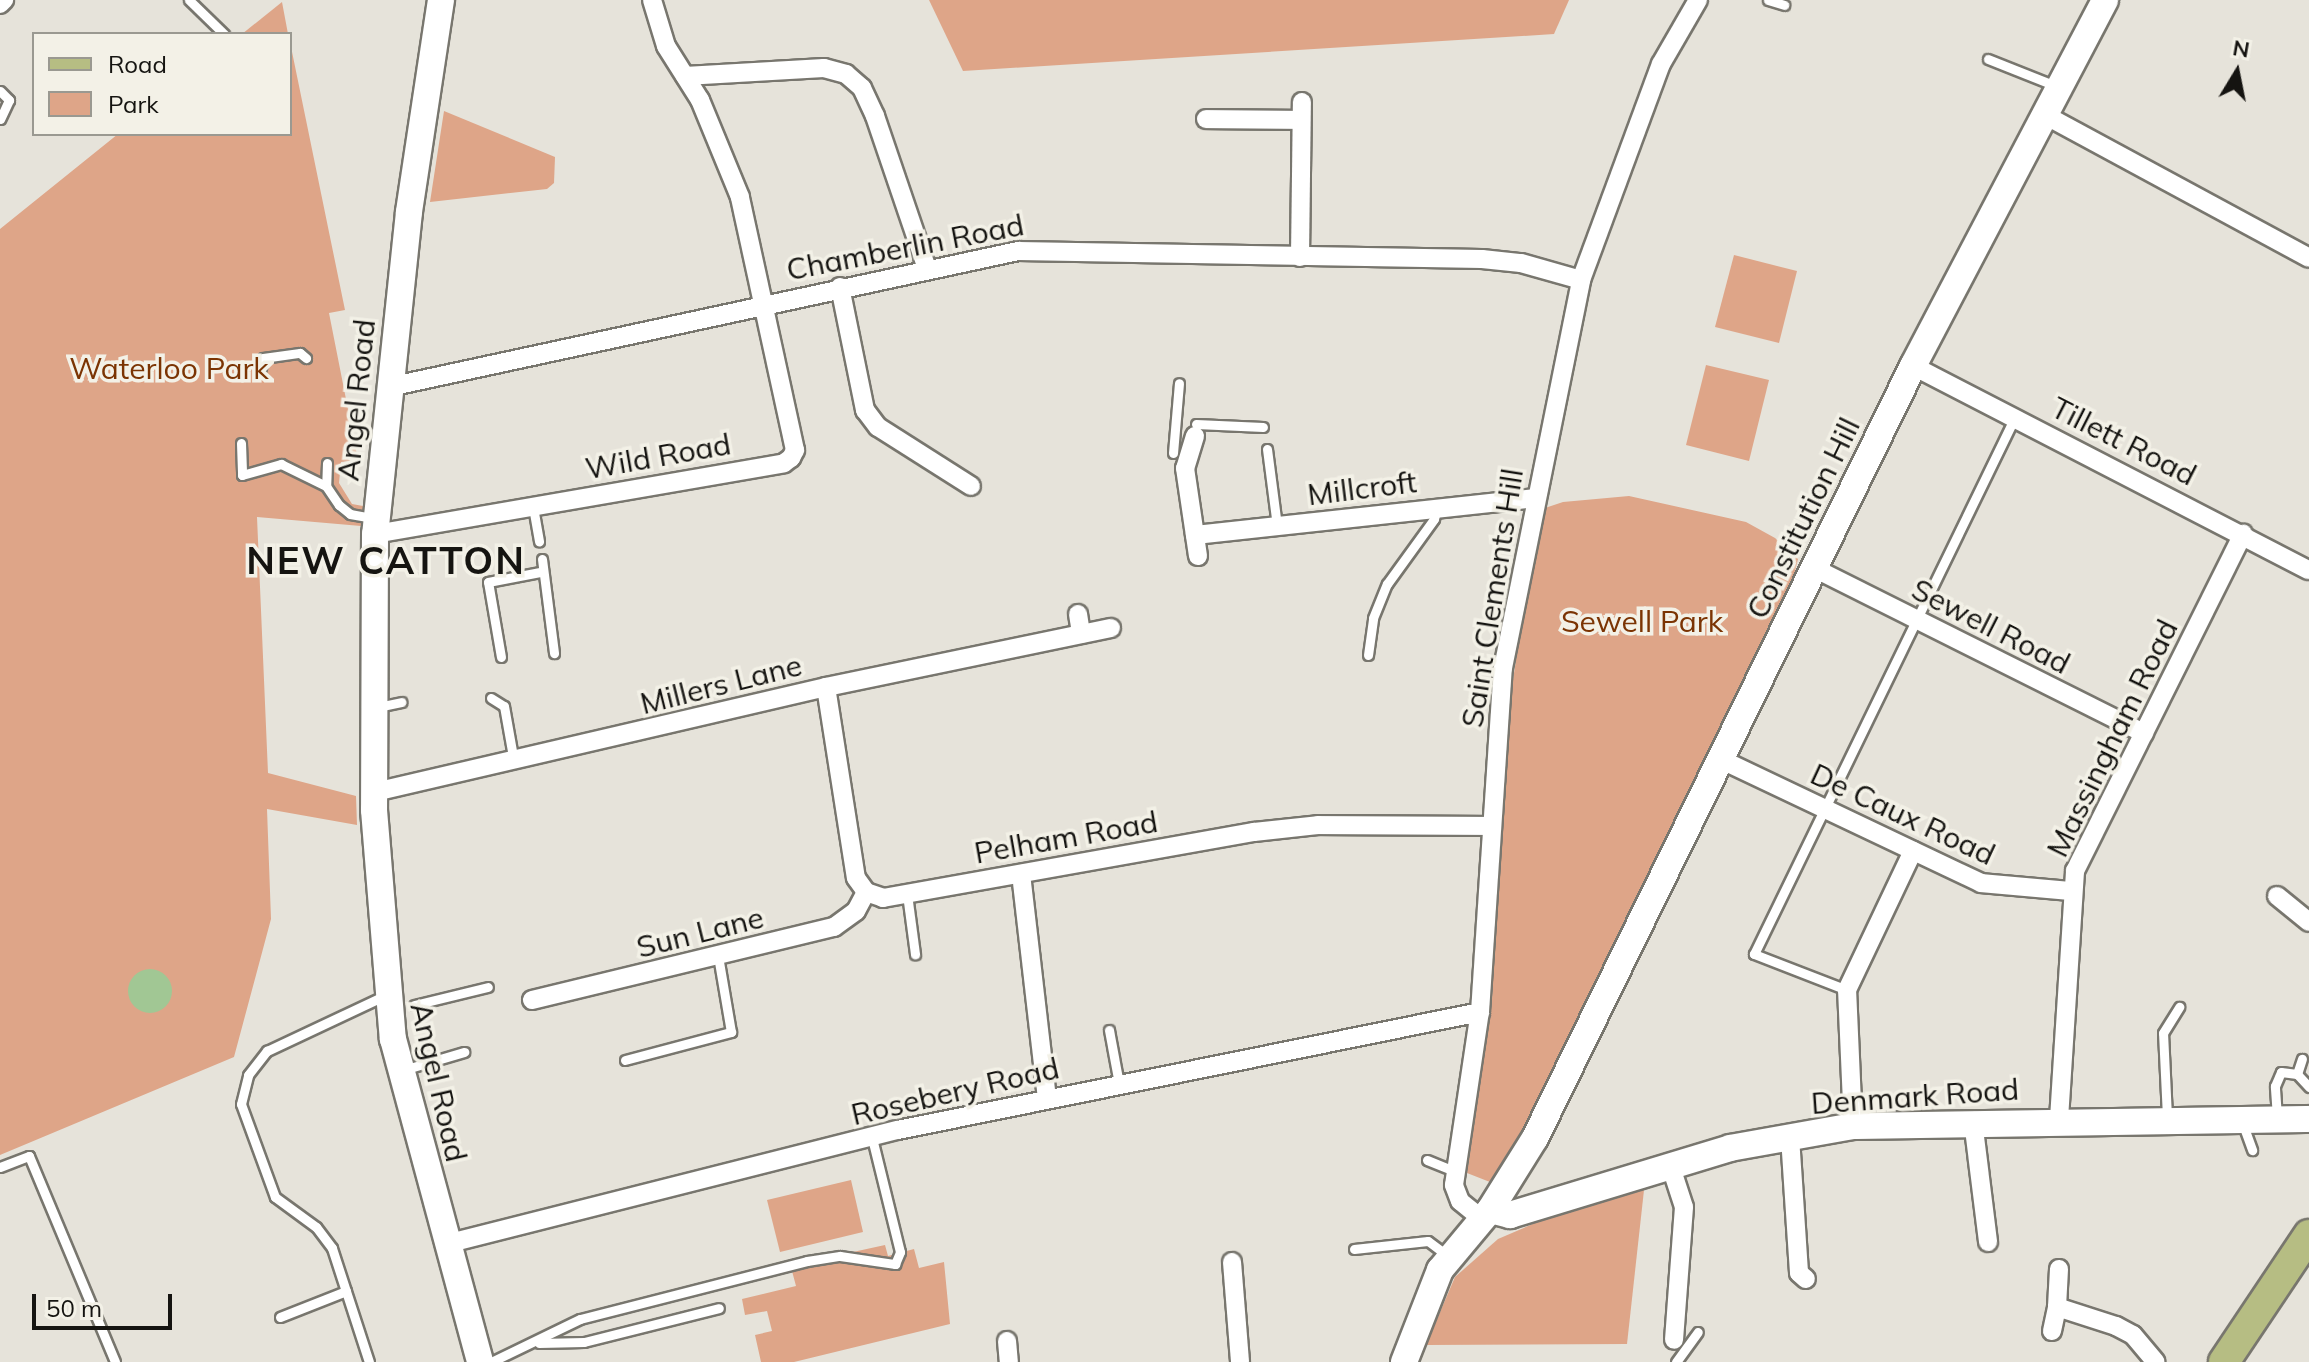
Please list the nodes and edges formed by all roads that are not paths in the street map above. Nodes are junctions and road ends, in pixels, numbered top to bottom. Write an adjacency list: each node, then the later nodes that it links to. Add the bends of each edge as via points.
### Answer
1 (4, 0): 8 (street)
2 (189, 0): 10 (lane)
3 (441, 0): 28 (street, Angel Road)
4 (652, 0): 12 (street, via 666,46)
5 (1698, 0): 21 (street, Saint Clements Hill, via 1661,64)
6 (1768, 0): 9 (lane)
7 (2105, 0): 13 (street, Constitution Hill)
8 (0, 4)
9 (1784, 5)
10 (222, 32)
11 (1988, 59): 13 (lane)
12 (685, 76): 20 (street, via 824,68 846,74 862,88 875,116); 23 (street, via 740,197)
13 (2059, 88): 15 (street, Constitution Hill)
14 (0, 91): 16 (lane, via 9,100)
15 (2045, 115): 19 (street); 25 (street, Constitution Hill)
16 (0, 119)
17 (1206, 119): 18 (street, via 1302,111)
18 (1300, 257): 20 (street, Chamberlin Road, via 1029,250); 21 (street, Chamberlin Road, via 1482,259 1521,263)
19 (2309, 258)
20 (927, 269): 22 (street, Chamberlin Road)
21 (1581, 280): 39 (street, Saint Clements Hill)
22 (840, 287): 23 (street, Chamberlin Road); 38 (street, via 865,410 878,427)
23 (763, 302): 28 (street, Chamberlin Road); 40 (street, Wild Road, via 795,450 791,458)
24 (306, 358): 26 (lane, via 300,353 263,358)
25 (1913, 366): 29 (street, Tillett Road); 49 (street, Constitution Hill)
26 (261, 368)
27 (1179, 383): 30 (lane)
28 (389, 387): 42 (street, Angel Road)
29 (2015, 417): 44 (street, Tillett Road); 53 (lane)
30 (1179, 419): 32 (lane); 35 (lane)
31 (1263, 427): 32 (lane)
32 (1196, 430): 45 (street, via 1185,468)
33 (241, 443): 37 (lane, via 242,475 281,464)
34 (1267, 449): 43 (lane)
35 (1173, 453)
36 (327, 463): 37 (lane)
37 (326, 486): 42 (lane, via 350,514)
38 (971, 486)
39 (1534, 498): 41 (street, Millcroft); 68 (street, Saint Clements Hill, via 1503,668)
40 (533, 507): 42 (street, Wild Road); 46 (lane)
41 (1437, 507): 43 (street, Millcroft); 57 (lane, via 1434,519 1387,584 1370,627)
42 (375, 526): 62 (street, Angel Road)
43 (1277, 526): 45 (street, Millcroft)
44 (2243, 534): 50 (street, Tillett Road); 63 (street, Massingham Road)
45 (1195, 535): 47 (street)
46 (539, 541)
47 (1198, 556)
48 (542, 559): 51 (lane)
49 (1814, 568): 53 (street, Sewell Road); 64 (street, Constitution Hill)
50 (2309, 570)
51 (540, 572): 56 (lane); 58 (lane, via 488,582)
52 (1078, 614): 55 (street)
53 (1916, 619): 63 (street, Sewell Road); 67 (lane)
54 (1111, 628): 55 (street, Millers Lane)
55 (1081, 634): 59 (street, Millers Lane)
56 (554, 653)
57 (1368, 655)
58 (501, 657)
59 (826, 687): 65 (street, Millers Lane); 72 (street, via 856,878)
60 (491, 698): 65 (lane, via 504,706)
61 (401, 702): 62 (lane)
62 (375, 707): 66 (street, Angel Road)
63 (2144, 733): 71 (street, Massingham Road)
64 (1720, 759): 67 (street, De Caux Road); 108 (street, Constitution Hill, via 1535,1138)
65 (514, 762): 66 (street, Millers Lane)
66 (369, 804): 80 (street, Angel Road)
67 (1822, 807): 69 (street, De Caux Road); 79 (lane, via 1754,954)
68 (1489, 826): 70 (street, Pelham Road, via 1318,825); 84 (street, Saint Clements Hill)
69 (1913, 851): 71 (street, De Caux Road, via 1996,888); 79 (street)
70 (1021, 874): 73 (street, Pelham Road); 93 (street)
71 (2070, 891): 94 (street, Massingham Road)
72 (866, 892): 73 (street, Pelham Road, via 883,898); 77 (street, Sun Lane, via 856,911 834,927)
73 (907, 894): 76 (lane)
74 (2277, 896): 75 (street)
75 (2309, 922)
76 (915, 954)
77 (718, 956): 81 (street, Sun Lane); 88 (lane, via 731,1032)
78 (488, 987): 82 (lane)
79 (1847, 990): 100 (street)
80 (386, 995): 89 (street, Angel Road); 117 (lane, via 267,1051 243,1086 244,1121 275,1197 326,1236)
81 (532, 1000)
82 (414, 1005)
83 (2179, 1007): 97 (lane, via 2163,1033)
84 (1480, 1012): 91 (street, Rosebery Road); 107 (street, Saint Clements Hill)
85 (1109, 1030): 91 (lane)
86 (464, 1052): 89 (lane)
87 (2302, 1059): 90 (lane)
88 (625, 1060)
89 (400, 1071): 111 (street, Angel Road, via 420,1117)
90 (2297, 1074): 92 (lane); 98 (lane, via 2281,1072 2275,1086)
91 (1119, 1084): 93 (street, Rosebery Road)
92 (2309, 1087)
93 (1047, 1098): 102 (street, Rosebery Road)
94 (2059, 1119): 96 (street, Denmark Road); 97 (street, Denmark Road)
95 (2309, 1119): 98 (street, Denmark Road)
96 (1973, 1121): 100 (street, Denmark Road); 110 (street)
97 (2167, 1121): 99 (street, Denmark Road)
98 (2277, 1121): 99 (street, Denmark Road)
99 (2242, 1122): 103 (lane)
100 (1853, 1126): 101 (street, Denmark Road)
101 (1790, 1137): 105 (street, Denmark Road); 116 (street, via 1799,1273)
102 (872, 1138): 111 (street, Rosebery Road); 125 (lane, via 900,1252 895,1264 840,1256 807,1261 580,1319)
103 (2252, 1150)
104 (1427, 1160): 107 (lane)
105 (1670, 1164): 108 (street, Denmark Road, via 1510,1215); 123 (street, via 1684,1207)
106 (0, 1167): 126 (lane, via 29,1156)
107 (1456, 1172): 108 (street, Saint Clements Hill, via 1460,1201)
108 (1486, 1214): 114 (street, Constitution Hill)
109 (2309, 1235): 135 (main road)
110 (1988, 1242)
111 (446, 1244): 128 (street, Angel Road)
112 (1354, 1249): 114 (lane, via 1428,1241)
113 (1232, 1262): 131 (street)
114 (1445, 1264): 132 (street, Constitution Hill)
115 (2059, 1269): 118 (street)
116 (1806, 1279)
117 (346, 1291): 120 (lane); 127 (lane)
118 (2057, 1307): 121 (street); 134 (street, via 2133,1335)
119 (719, 1308): 125 (lane, via 584,1342)
120 (280, 1317)
121 (2052, 1331)
122 (1698, 1332): 133 (lane)
123 (1674, 1340)
124 (1007, 1341): 130 (street)
125 (535, 1343): 129 (lane)
126 (115, 1362)
127 (369, 1362)
128 (480, 1362)
129 (491, 1362)
130 (1009, 1362)
131 (1240, 1362)
132 (1404, 1362)
133 (1676, 1362)
134 (2156, 1362)
135 (2224, 1362)

